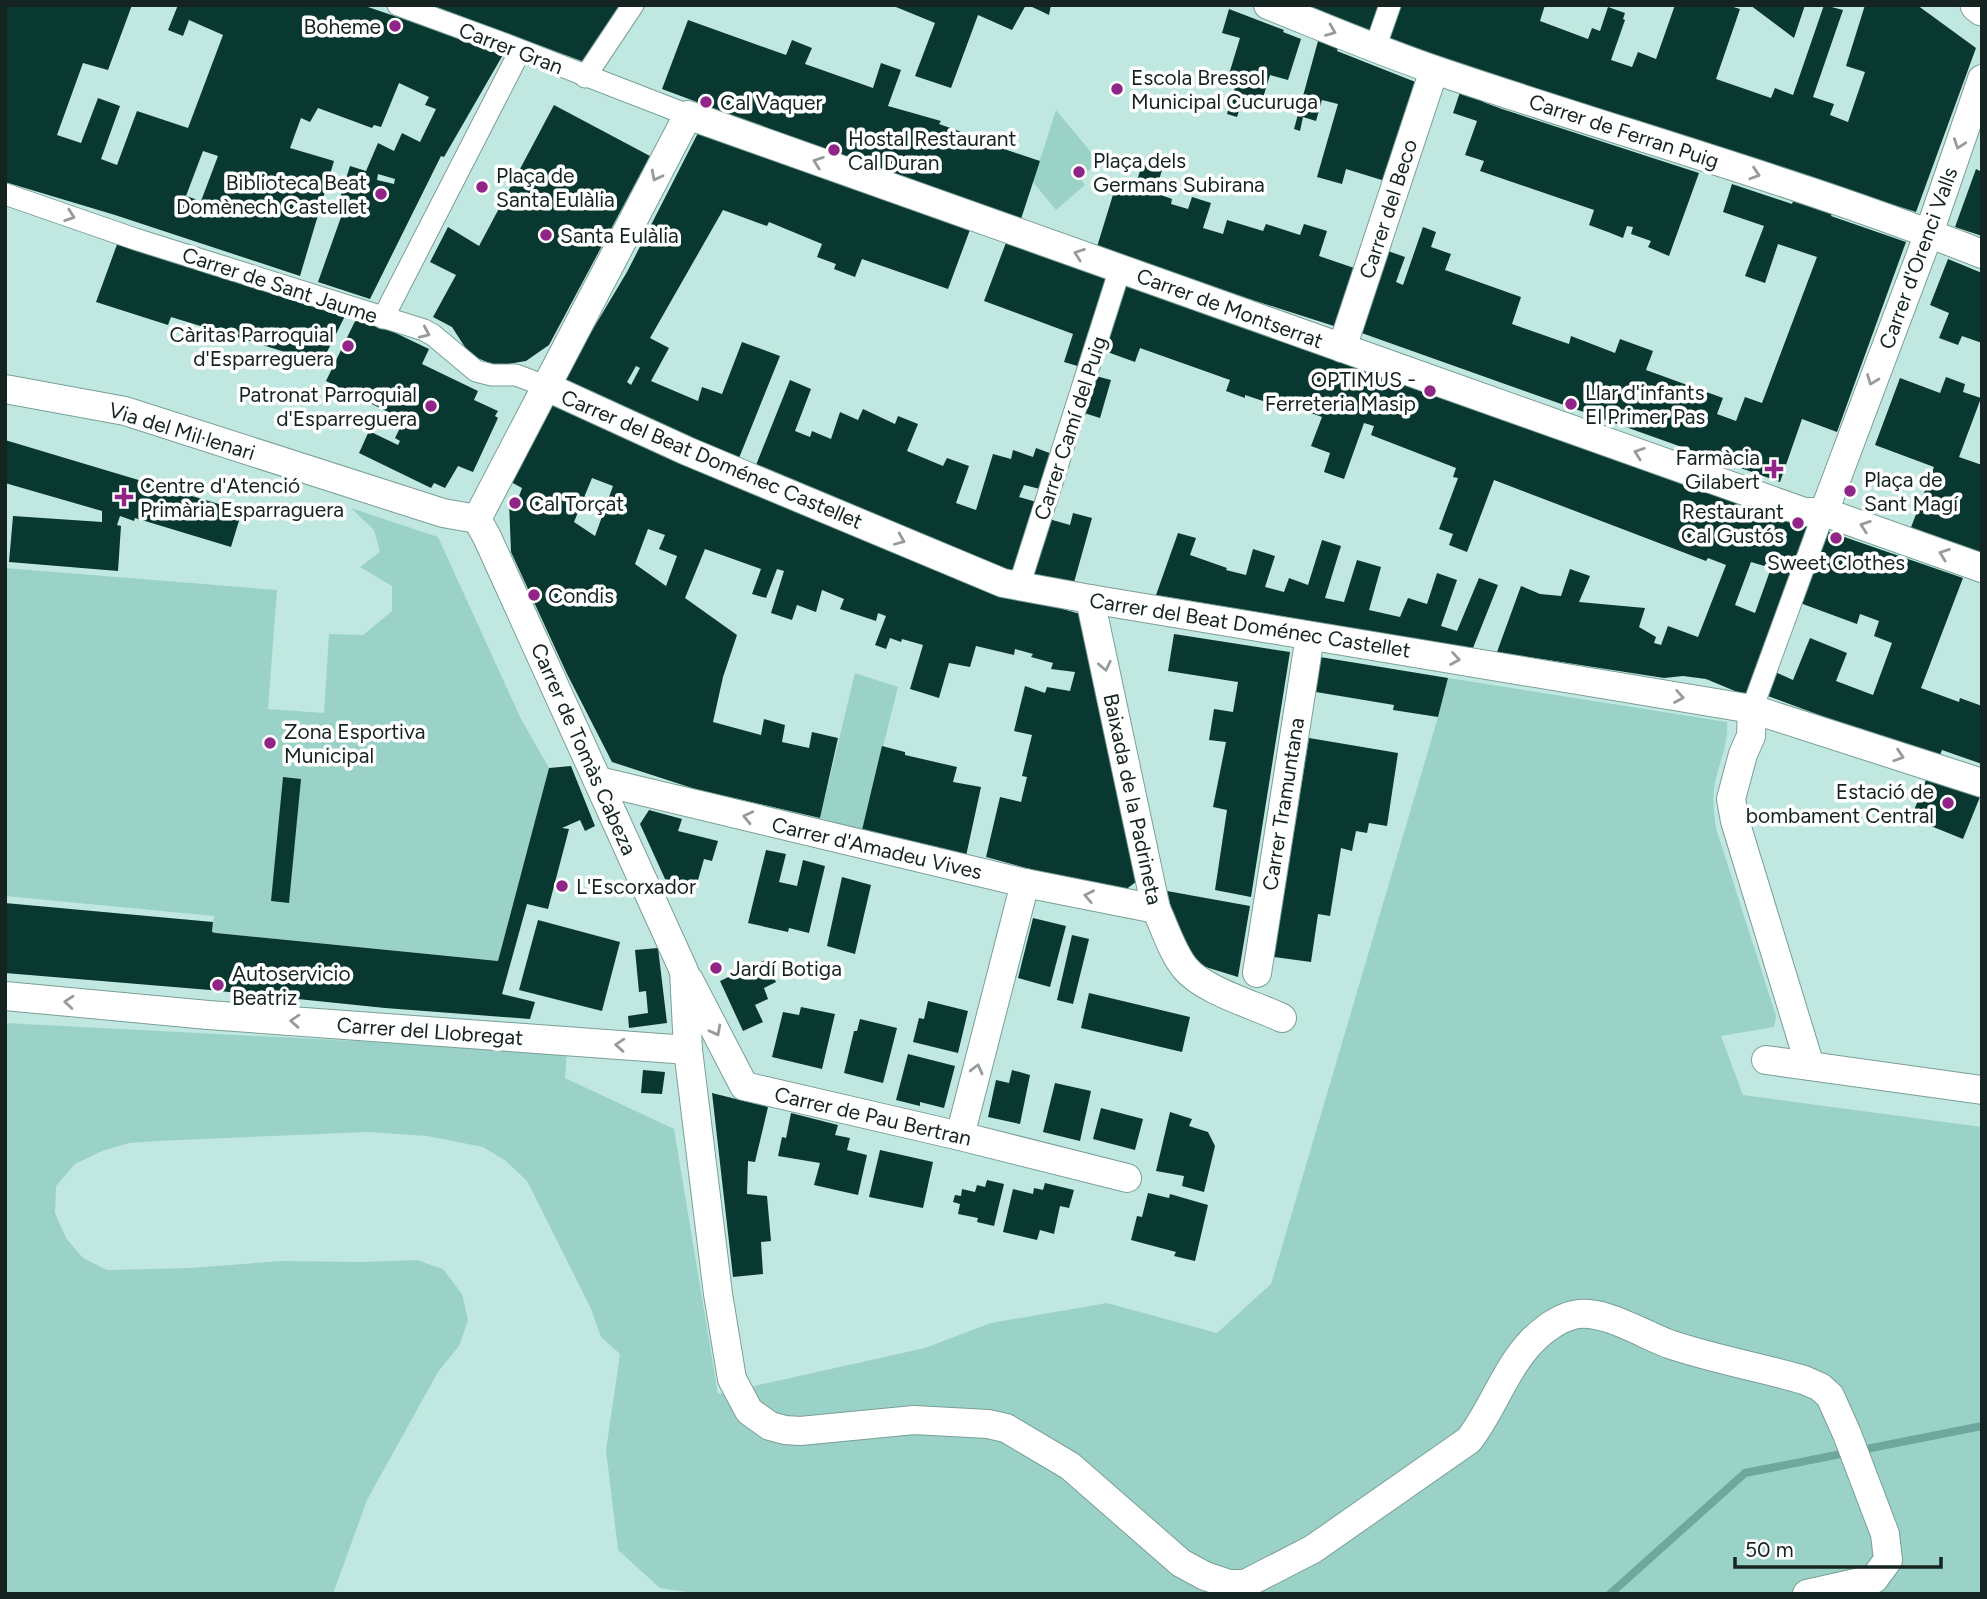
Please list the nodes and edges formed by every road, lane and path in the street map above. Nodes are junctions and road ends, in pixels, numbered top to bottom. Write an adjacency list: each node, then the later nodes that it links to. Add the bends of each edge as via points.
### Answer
1 (398, 5): 8 (street, Carrer Gran)
2 (633, 5): 10 (street)
3 (1268, 5): 7 (street, Carrer de Ferran Puig, one-way to 7)
4 (1390, 5): 7 (street)
5 (1976, 5): 6 (street)
6 (1982, 9)
7 (1375, 48): 9 (street, Carrer de Ferran Puig)
8 (520, 51): 10 (street, Carrer Gran); 17 (street)
9 (1434, 70): 14 (street, Carrer de Ferran Puig, one-way to 14); 18 (street, Carrer del Beco)
10 (585, 77): 12 (street)
11 (1982, 79): 14 (street, Carrer d'Orenci Valls, one-way to 14)
12 (688, 116): 16 (street, Carrer de Montserrat, one-way to 12); 19 (street, one-way to 19)
13 (5, 194): 17 (street, Carrer de Sant Jaume, one-way to 17)
14 (1928, 233): 15 (street, Carrer de Ferran Puig); 21 (street, Carrer d'Orenci Valls, one-way to 21)
15 (1982, 254)
16 (1120, 269): 18 (street, Carrer de Montserrat); 24 (street, Carrer Camí del Puig)
17 (383, 318): 19 (street, Carrer de Sant Jaume, one-way to 19, via 433,335 476,371 516,374)
18 (1342, 348): 21 (street, Carrer de Montserrat, one-way to 18, via 1804,512)
19 (545, 386): 22 (street); 24 (street, Carrer del Beat Doménec Castellet, one-way to 24, via 712,462)
20 (5, 389): 22 (street, Via del Mil·lenari, via 125,411 443,513)
21 (1824, 512): 23 (street, one-way to 21); 27 (street)
22 (477, 519): 28 (street, Carrer de Tomàs Cabeza)
23 (1982, 568)
24 (1019, 586): 25 (street, Carrer del Beat Doménec Castellet)
25 (1090, 599): 26 (street, Carrer del Beat Doménec Castellet); 31 (street, Baixada de la Padrineta, one-way to 31)
26 (1310, 636): 27 (street, Carrer del Beat Doménec Castellet, one-way to 27); 33 (street, Carrer Tramuntana)
27 (1752, 709): 29 (street, Carrer del Beat Doménec Castellet, one-way to 29); 38 (street, via 1751,736 1731,799)
28 (598, 781): 30 (street, Carrer d'Amadeu Vives, one-way to 28); 32 (street, Carrer de Tomàs Cabeza)
29 (1982, 783)
30 (1026, 883): 31 (street, Carrer d'Amadeu Vives, one-way to 30); 40 (street, one-way to 30)
31 (1156, 909): 35 (street, Baixada de la Padrineta, via 1186,970)
32 (684, 971): 36 (street, Carrer de Tomàs Cabeza); 40 (street, Carrer de Pau Bertran, one-way to 40, via 744,1086)
33 (1257, 973)
34 (5, 996): 36 (street, Carrer del Llobregat, one-way to 34)
35 (1282, 1018)
36 (688, 1051): 42 (street, Carrer de Tomàs Cabeza, via 732,1379 749,1411 770,1426 800,1431 914,1420 1006,1427 1070,1466 1181,1563 1228,1584 1245,1584 1313,1549 1469,1440 1534,1339 1574,1315 1597,1315 1670,1344 1819,1387 1830,1396 1885,1534 1888,1560 1874,1579)
37 (1766, 1060): 38 (street)
38 (1810, 1066): 39 (street)
39 (1982, 1090)
40 (960, 1136): 41 (street, Carrer de Pau Bertran)
41 (1127, 1178)
42 (1807, 1594)

